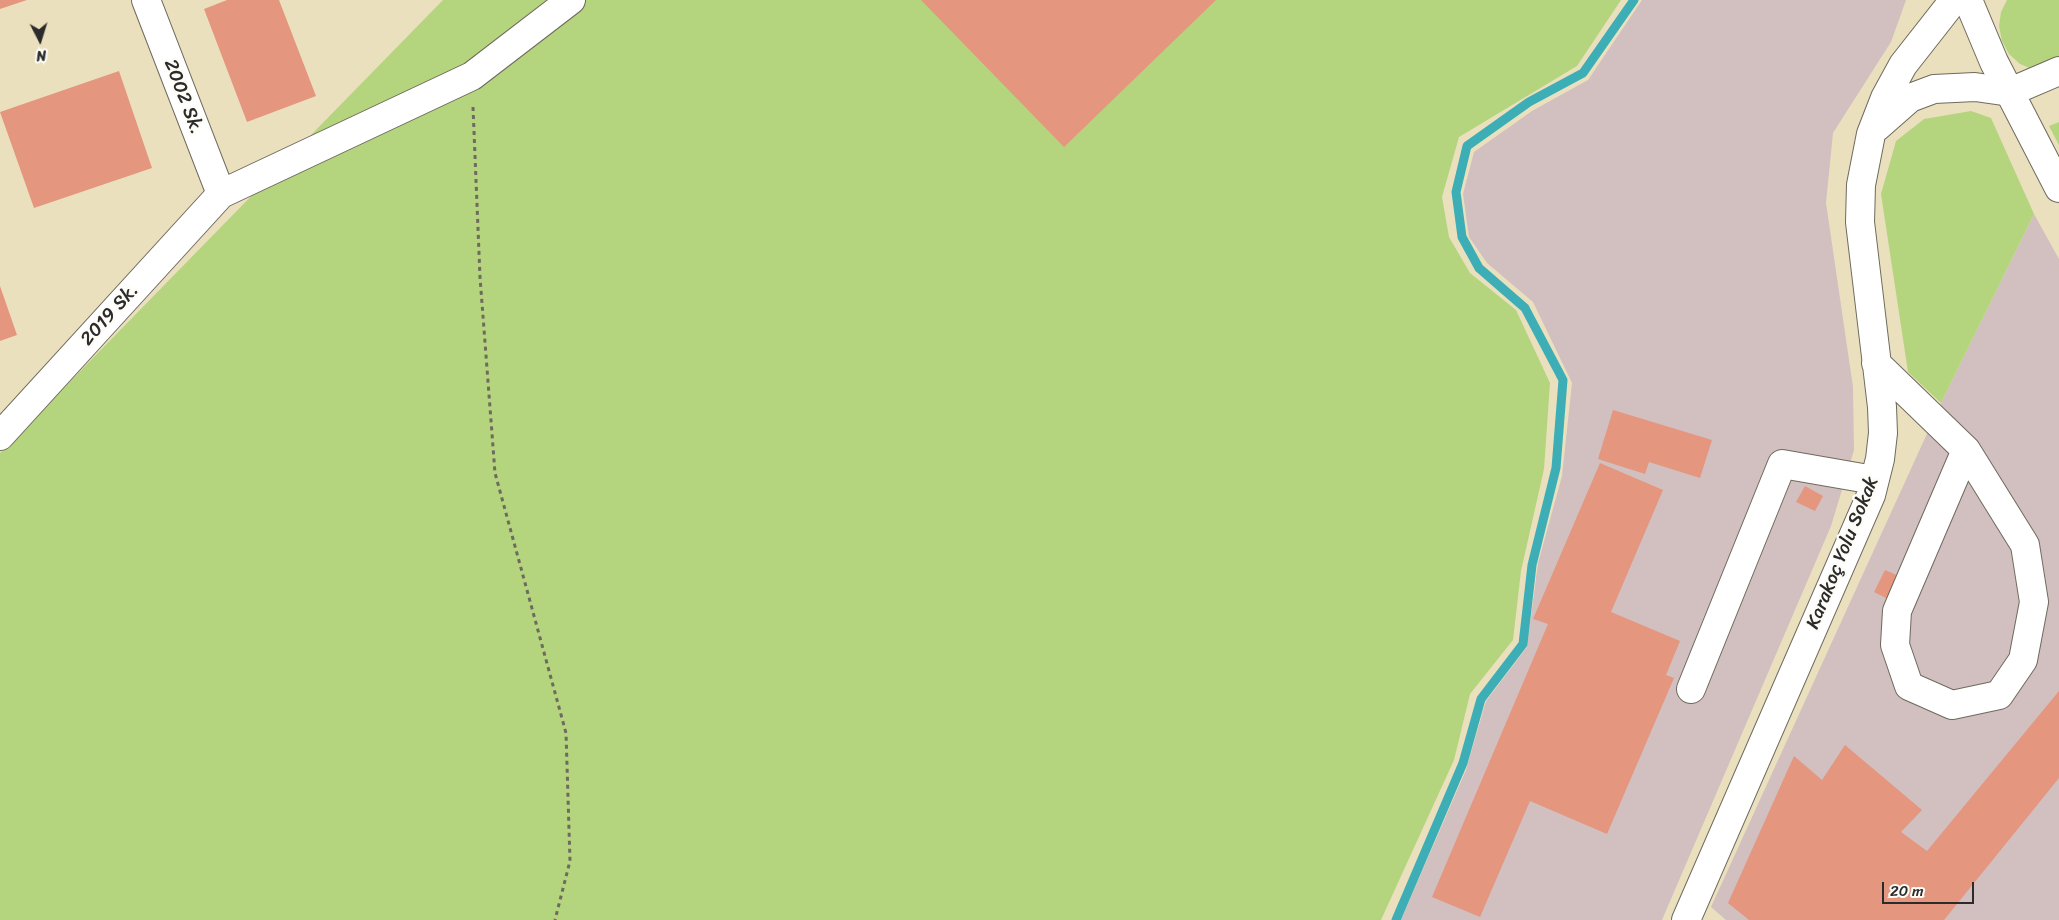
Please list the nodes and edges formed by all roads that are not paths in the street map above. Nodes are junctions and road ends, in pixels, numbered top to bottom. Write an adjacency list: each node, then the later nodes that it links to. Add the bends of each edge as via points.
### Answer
1 (146, 0): 9 (street, 2002 Sk.)
2 (571, 0): 9 (street, via 472,76)
3 (1954, 0): 7 (street, Karakoç Yolu Sokak, via 1903,65)
4 (1968, 0): 6 (street)
5 (2059, 71): 6 (street)
6 (2010, 92): 7 (street, via 1975,87 1934,89 1910,98); 8 (street)
7 (1871, 134): 10 (street, Karakoç Yolu Sokak, via 1861,186 1860,222)
8 (2059, 188)
9 (221, 194): 11 (street, 2019 Sk.)
10 (1876, 363): 12 (street); 13 (street, Karakoç Yolu Sokak, via 1883,434)
11 (0, 436)
12 (1966, 450): 12 (street, via 2025,545 2034,602 2024,660 1999,695 1952,705 1909,686 1895,645 1897,611)
13 (1874, 480): 14 (street, via 1782,464); 15 (street, Karakoç Yolu Sokak, via 1871,495)
14 (1691, 689)
15 (1686, 920)

